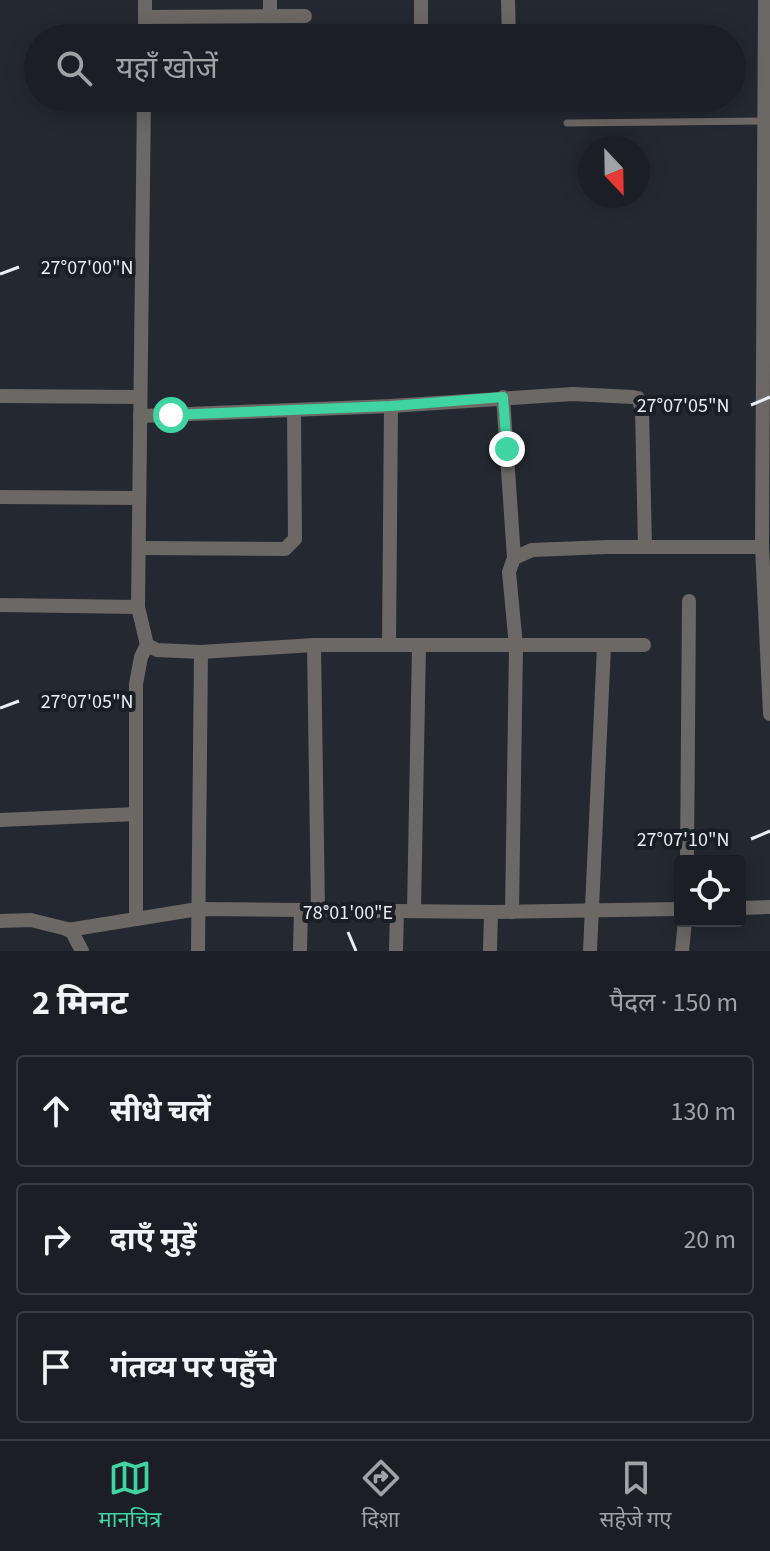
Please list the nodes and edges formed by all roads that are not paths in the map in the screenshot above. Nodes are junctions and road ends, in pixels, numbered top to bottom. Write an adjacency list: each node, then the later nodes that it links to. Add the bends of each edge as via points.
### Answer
1 (145, 0): 8 (street)
2 (270, 0): 6 (street)
3 (421, 0): 10 (street)
4 (508, 0): 11 (street)
5 (765, 0): 13 (street)
6 (270, 16): 7 (street); 8 (street)
7 (305, 16)
8 (145, 17): 9 (street)
9 (145, 24)
10 (421, 24)
11 (509, 24)
12 (144, 112): 17 (street)
13 (764, 121): 14 (lane); 15 (street)
14 (567, 123)
15 (767, 285): 22 (street)
16 (0, 396): 17 (street)
17 (140, 397): 21 (street)
18 (503, 397): 19 (street); 25 (street, via 638,398); 28 (street)
19 (391, 406): 20 (street); 34 (street)
20 (294, 410): 21 (street); 27 (street, via 291,545)
21 (140, 416): 24 (street)
22 (766, 433): 26 (street)
23 (0, 497): 24 (street)
24 (139, 498): 27 (street)
25 (645, 547): 26 (street); 28 (street, via 532,550)
26 (762, 547): 40 (street)
27 (139, 548): 31 (street)
28 (514, 558): 37 (street, via 509,572)
29 (689, 601): 43 (street)
30 (0, 605): 31 (street)
31 (138, 607): 32 (street)
32 (147, 645): 39 (street); 41 (street, via 136,684)
33 (314, 645): 34 (street); 39 (street); 49 (street)
34 (389, 645): 36 (street)
35 (644, 645): 38 (street)
36 (419, 646): 37 (street); 52 (street)
37 (516, 646): 38 (street); 54 (street)
38 (604, 646): 50 (street)
39 (201, 652): 46 (street)
40 (770, 714)
41 (136, 814): 42 (street); 55 (street)
42 (0, 820)
43 (687, 855)
44 (770, 907): 45 (street)
45 (746, 908)
46 (198, 909): 48 (street); 55 (street); 60 (street)
47 (674, 909): 50 (street)
48 (301, 910): 49 (street); 61 (street)
49 (318, 910): 51 (street)
50 (592, 910): 54 (street); 64 (street)
51 (397, 911): 52 (street); 62 (street)
52 (414, 911): 53 (street)
53 (491, 912): 54 (street); 63 (street)
54 (512, 912)
55 (136, 918): 58 (street)
56 (0, 921): 58 (street, via 31,920)
57 (684, 927): 65 (street)
58 (68, 930): 59 (street)
59 (82, 951)
60 (198, 951)
61 (300, 951)
62 (396, 951)
63 (490, 951)
64 (590, 951)
65 (682, 951)

